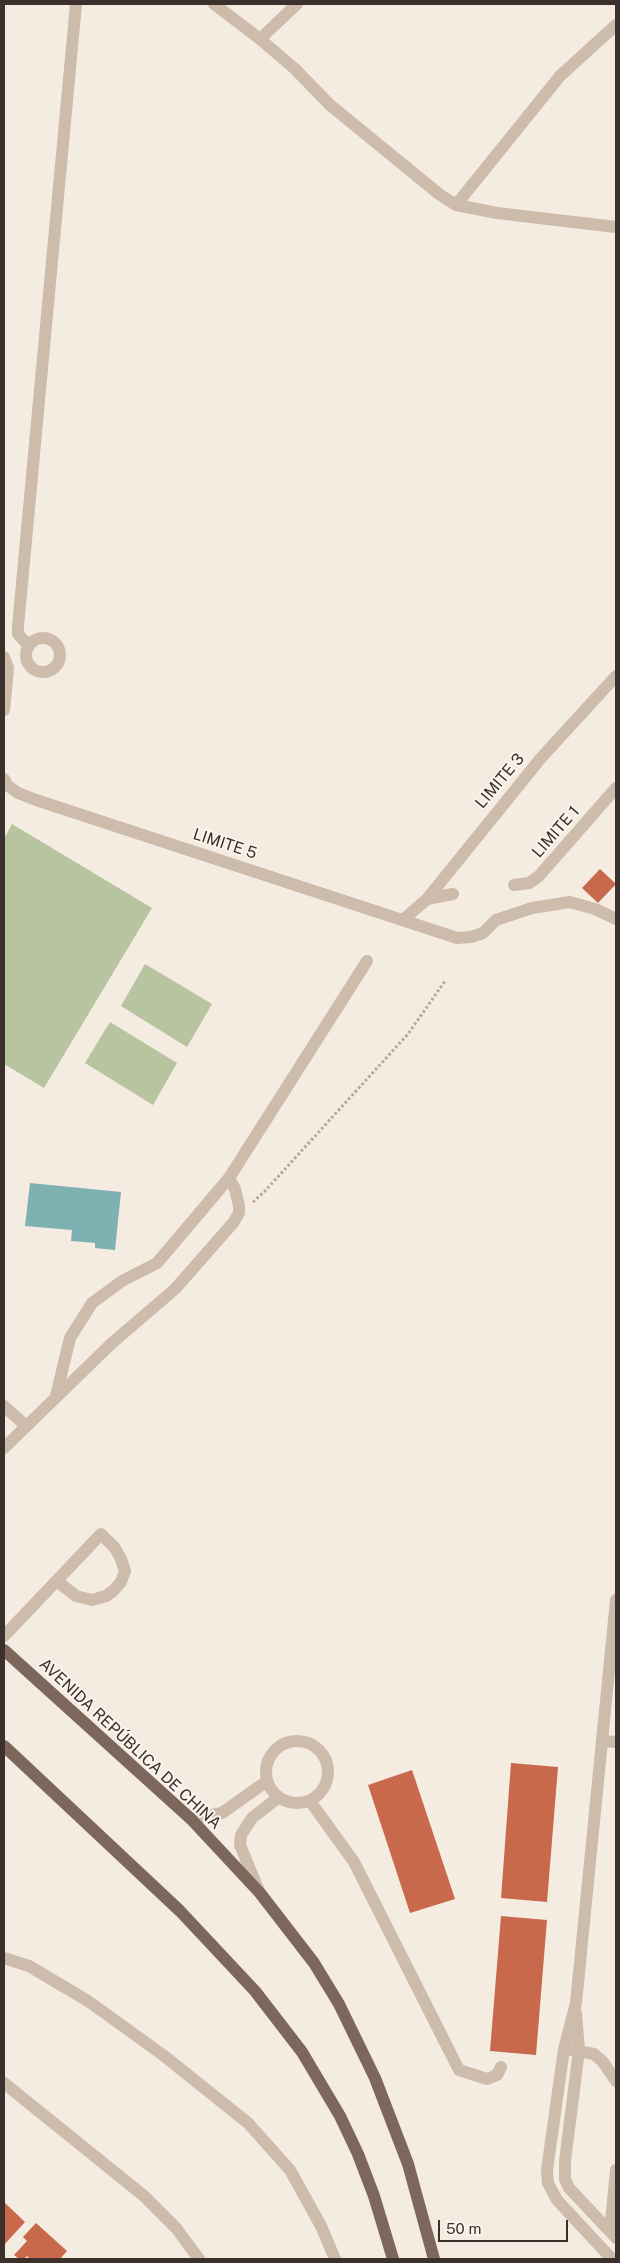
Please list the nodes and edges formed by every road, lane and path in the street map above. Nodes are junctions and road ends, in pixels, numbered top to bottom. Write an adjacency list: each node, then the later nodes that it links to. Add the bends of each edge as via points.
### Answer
1 (76, 4): 8 (street, via 18,626 18,634)
2 (214, 4): 5 (street)
3 (297, 4): 5 (street)
4 (616, 25): 6 (street, via 560,76)
5 (260, 39): 6 (street, via 295,69 330,106)
6 (456, 205): 7 (street)
7 (616, 227)
8 (29, 646)
9 (4, 657): 12 (street, via 8,668)
10 (616, 676): 11 (street, LIMITE 3)
11 (610, 688): 17 (street, LIMITE 3, via 541,758)
12 (4, 710)
13 (4, 779): 18 (street, LIMITE 5, via 7,785 36,800)
14 (616, 788): 15 (street, LIMITE 1, via 539,876)
15 (514, 885)
16 (453, 894): 17 (street)
17 (427, 898): 18 (street, LIMITE 3)
18 (403, 920): 19 (street, LIMITE 5, via 458,938 471,938 483,933 496,920 532,908 570,902 595,909)
19 (616, 920)
20 (367, 961): 22 (street)
21 (445, 981): 23 (path, via 408,1034 265,1191)
22 (229, 1178): 23 (street, via 235,1189); 24 (street, via 157,1263 122,1281 92,1303 70,1338)
23 (239, 1214): 24 (street, via 175,1289)
24 (56, 1396): 26 (street)
25 (4, 1406): 26 (street)
26 (25, 1425): 27 (street)
27 (4, 1448)
28 (57, 1581): 28 (street, via 76,1596 92,1600 113,1591 125,1571 115,1548 101,1534); 30 (street)
29 (616, 1600): 32 (street)
30 (4, 1636)
31 (4, 1650): 38 (main road, AVENIDA REPÚBLICA DE CHINA)
32 (602, 1741): 33 (street); 41 (street)
33 (616, 1742)
34 (4, 1746): 53 (main road, via 180,1911 255,1991 302,2052 340,2116 358,2154)
35 (267, 1780): 36 (street); 37 (street, via 268,1761 273,1752 290,1742 310,1744 318,1750 328,1768 328,1778 324,1788); 38 (street, via 222,1813)
36 (278, 1797): 37 (street, via 288,1802); 39 (street, via 252,1818 241,1835 240,1845)
37 (310, 1801): 44 (street, via 354,1862 459,2070 487,2079 496,2075)
38 (191, 1819): 39 (main road, AVENIDA REPÚBLICA DE CHINA)
39 (260, 1893): 54 (main road, AVENIDA REPÚBLICA DE CHINA, via 314,1963 339,2004 375,2078 408,2164)
40 (4, 1958): 52 (street, via 29,1966 88,2002 163,2055 248,2123 290,2170)
41 (576, 2003): 42 (street); 43 (street)
42 (564, 2049): 43 (street); 47 (street)
43 (579, 2050): 45 (street, via 594,2054); 48 (street)
44 (501, 2067)
45 (616, 2081)
46 (4, 2083): 51 (street, via 144,2196 176,2228)
47 (550, 2150): 48 (street); 55 (street, via 548,2183 557,2200)
48 (566, 2151): 50 (street, via 565,2179 569,2188)
49 (616, 2170): 50 (street)
50 (613, 2234)
51 (199, 2259)
52 (335, 2259)
53 (393, 2259)
54 (434, 2259)
55 (612, 2259)

